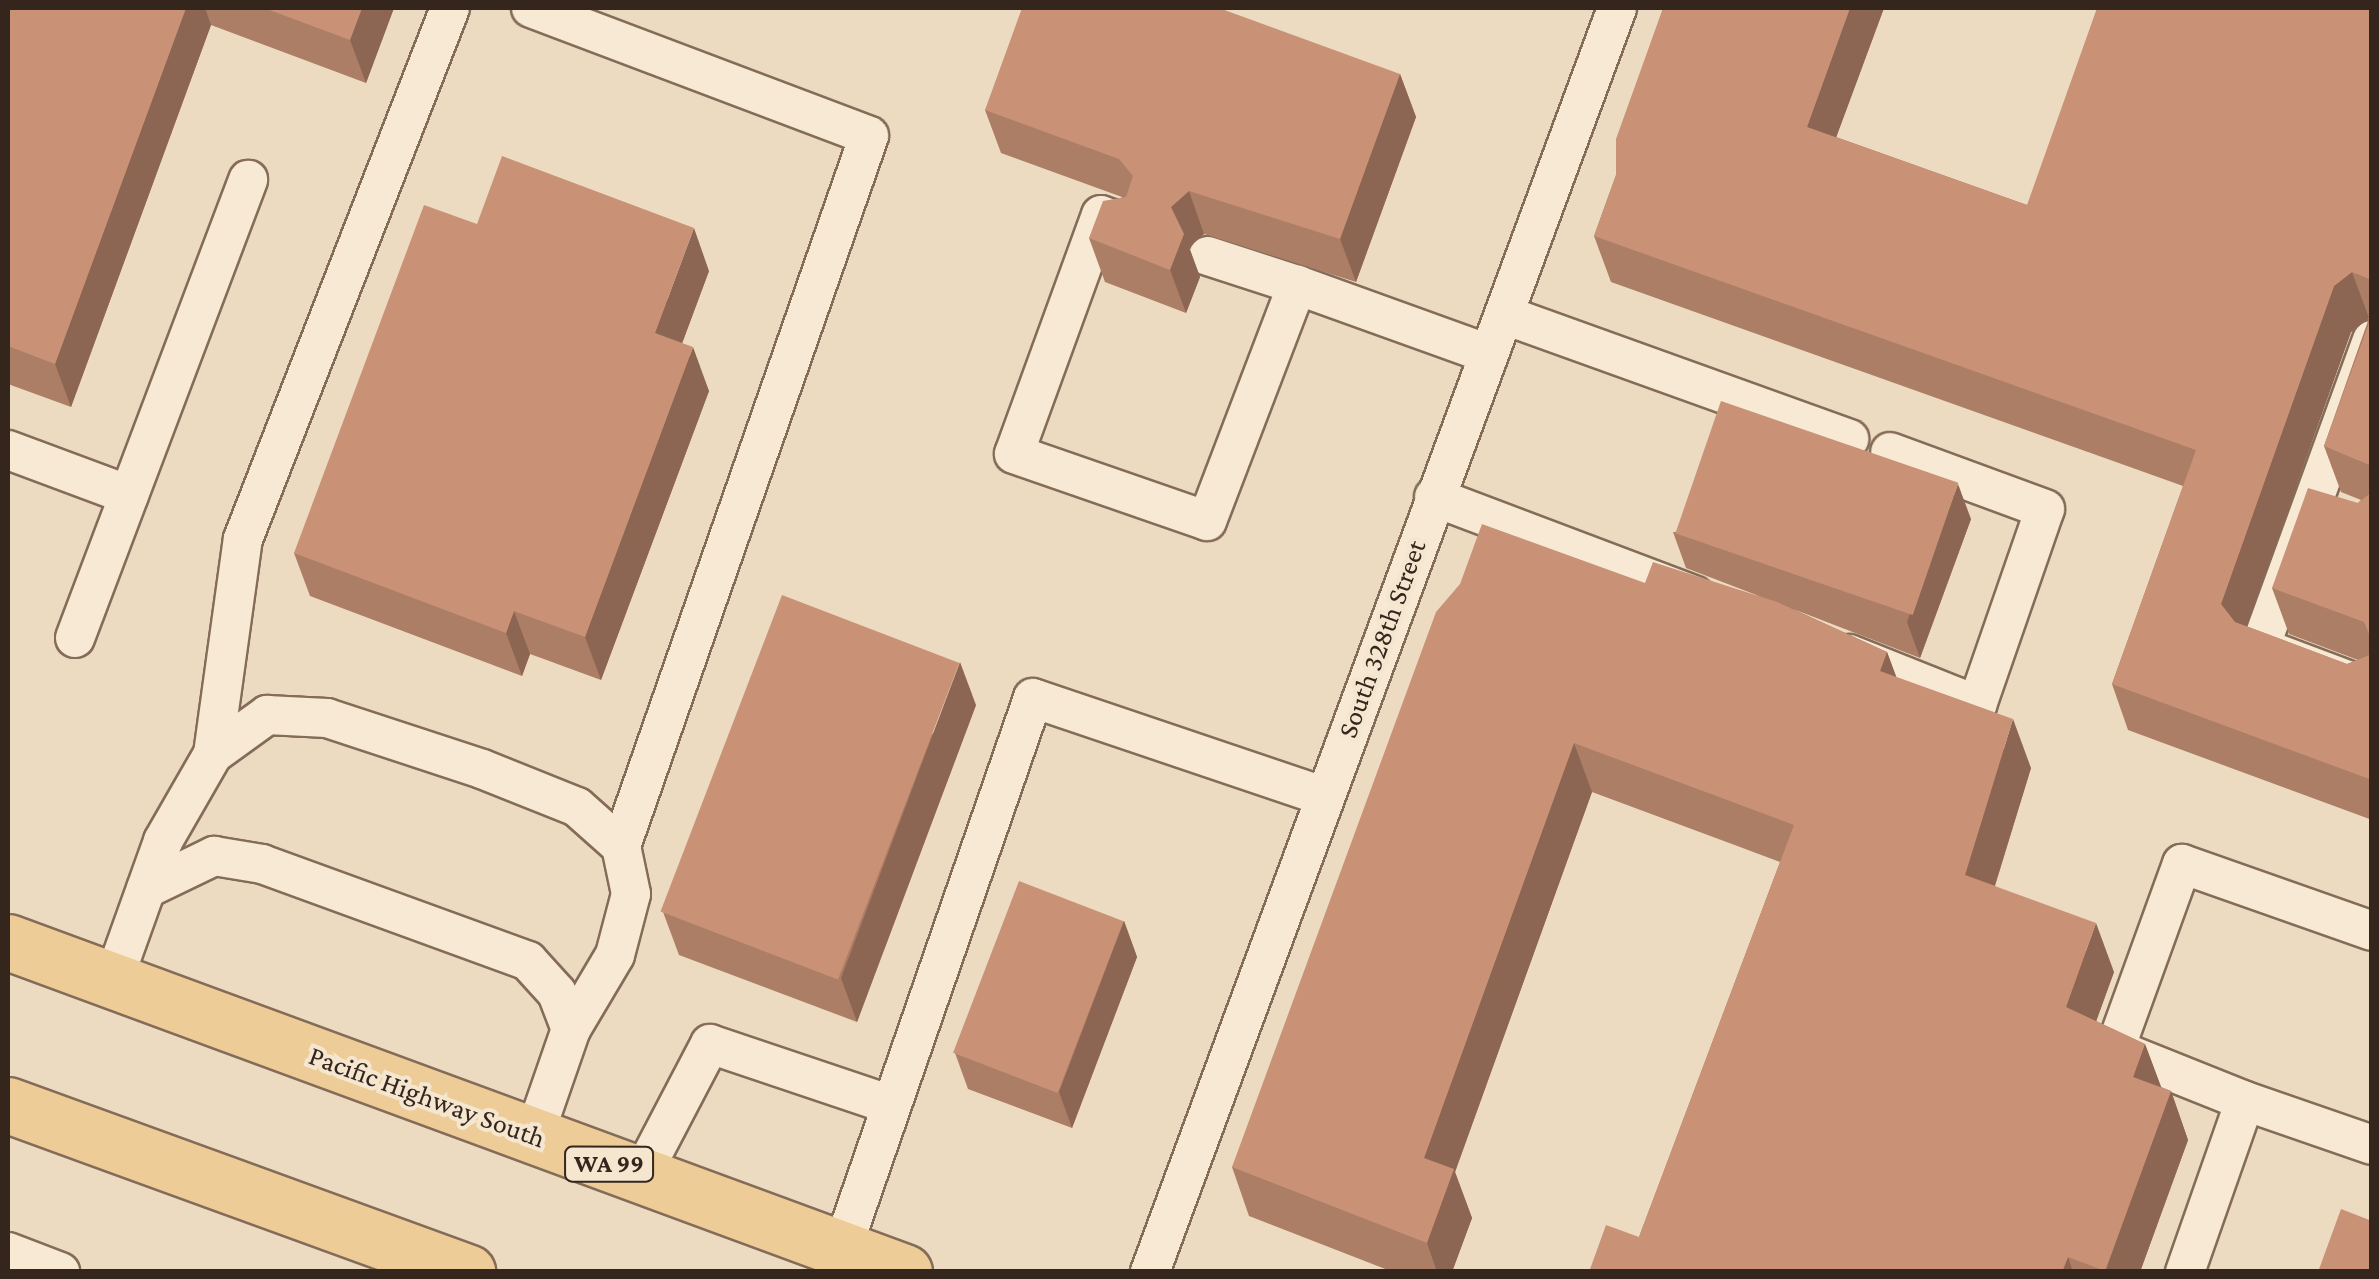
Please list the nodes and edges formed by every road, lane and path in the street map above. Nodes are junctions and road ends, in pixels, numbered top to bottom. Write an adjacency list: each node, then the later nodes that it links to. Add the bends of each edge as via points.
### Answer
1 (450, 8): 20 (lane, via 243,539)
2 (531, 8): 22 (lane, via 869,136)
3 (1617, 8): 8 (lane, South 328th Street)
4 (248, 180): 14 (lane)
5 (1127, 223): 7 (lane, via 1101,216 1014,454 1207,520)
6 (1208, 256): 7 (lane)
7 (1297, 285): 9 (lane)
8 (1505, 315): 9 (lane, South 328th Street); 11 (lane)
9 (1486, 353): 15 (lane, South 328th Street)
10 (2368, 360): 19 (lane, via 2326,511 2260,647)
11 (1850, 438)
12 (8, 450): 14 (lane)
13 (1890, 452): 18 (lane, via 2044,509 1977,704)
14 (130, 495): 17 (lane)
15 (1434, 497): 16 (lane); 21 (lane, South 328th Street)
16 (1731, 609)
17 (75, 638)
18 (1814, 640)
19 (2372, 689)
20 (213, 754): 22 (lane, via 268,716 327,718 576,807); 23 (lane)
21 (1325, 797): 30 (lane, via 1034,698); 39 (lane, South 328th Street)
22 (621, 846): 27 (lane, via 627,909 614,955)
23 (146, 889): 26 (lane); 27 (lane, via 214,856 262,864 528,961 557,993)
24 (2372, 931): 28 (lane, via 2182,864 2115,1048)
25 (8, 942): 26 (main road, Pacific Highway South / WA 99)
26 (113, 981): 31 (main road, Pacific Highway South / WA 99)
27 (572, 1029): 31 (lane)
28 (2245, 1101): 32 (lane); 40 (lane)
29 (8, 1104): 36 (main road)
30 (891, 1105): 33 (lane, via 710,1044); 34 (lane)
31 (534, 1136): 33 (main road, Pacific Highway South / WA 99)
32 (2372, 1145)
33 (641, 1176): 34 (main road, Pacific Highway South / WA 99)
34 (842, 1249): 38 (main road, Pacific Highway South / WA 99)
35 (8, 1252): 37 (lane)
36 (462, 1271)
37 (60, 1272)
38 (904, 1272)
39 (1150, 1272)
40 (2184, 1272)

